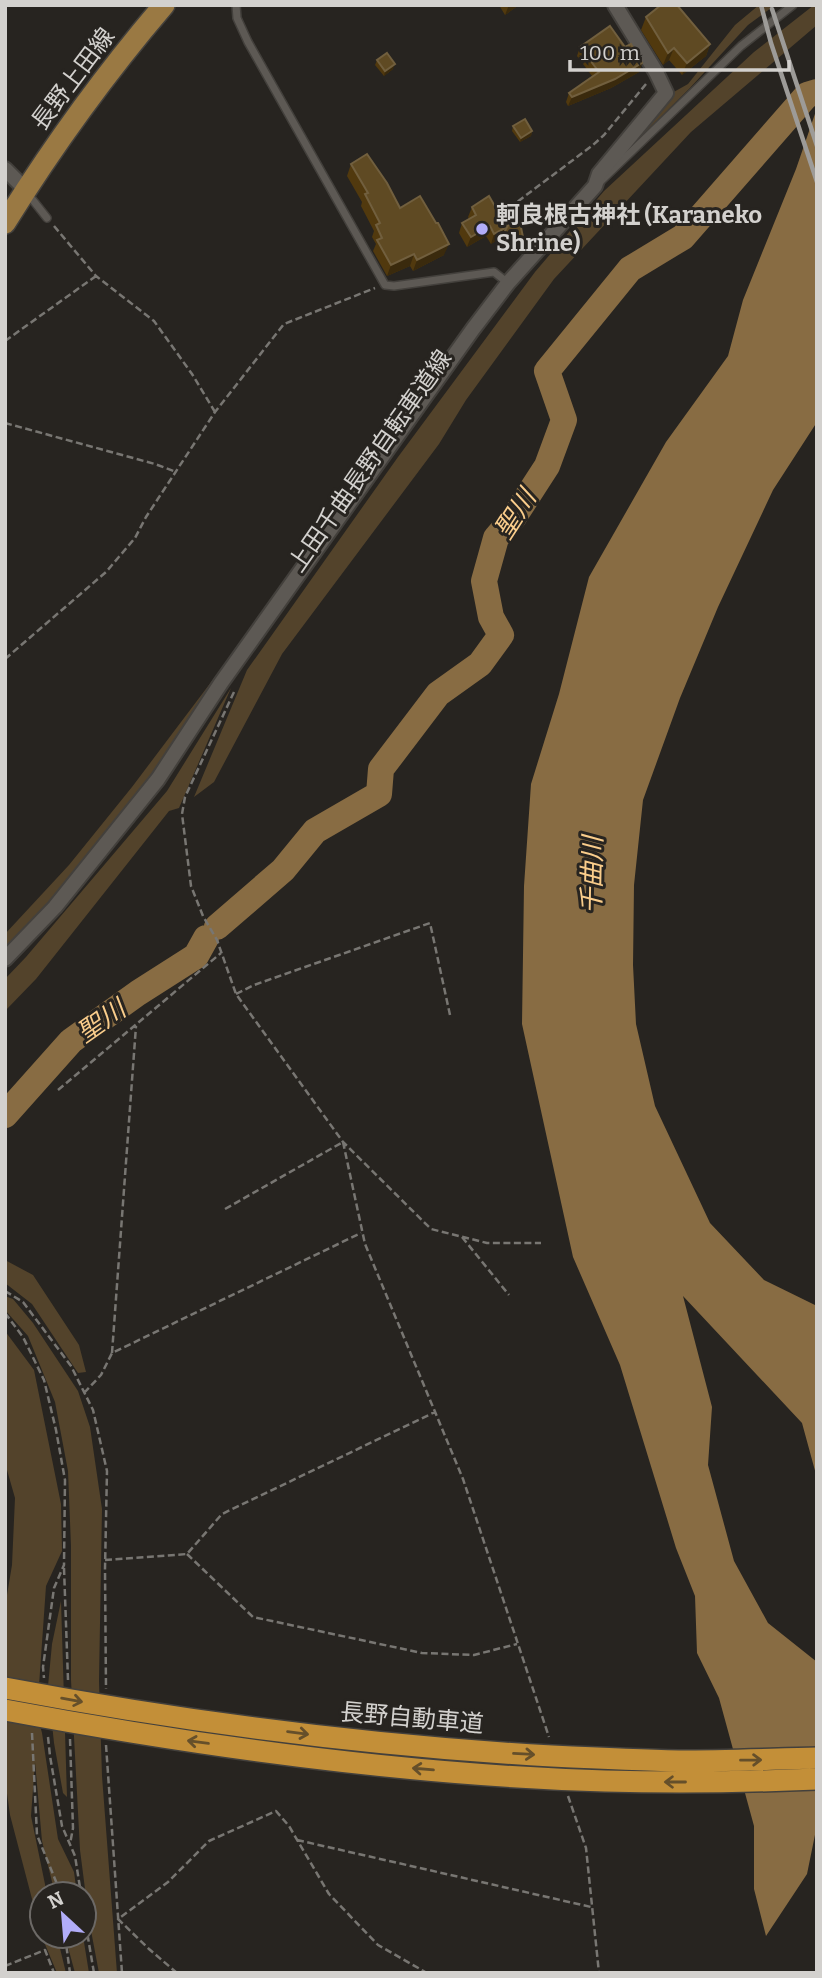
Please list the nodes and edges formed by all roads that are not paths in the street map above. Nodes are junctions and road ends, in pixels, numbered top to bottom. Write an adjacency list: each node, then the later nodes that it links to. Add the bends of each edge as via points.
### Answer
1 (164, 5): 7 (main road, 長野上田線, via 74,118)
2 (236, 5): 10 (lane, via 248,42 385,285 494,272)
3 (615, 5): 6 (street, via 666,93 599,174)
4 (793, 5): 6 (lane, via 741,46)
5 (5, 169): 7 (street)
6 (595, 186): 10 (street)
7 (26, 190): 8 (lane); 9 (main road, 長野上田線)
8 (47, 218)
9 (5, 223)
10 (508, 282): 11 (street, via 221,683 158,779 55,907)
11 (5, 959)
12 (5, 1688): 14 (highway, 長野自動車道, one-way to 14, bridge, via 198,1720 425,1747 678,1761)
13 (5, 1710): 15 (highway, 長野自動車道, one-way to 13, bridge, via 603,1781 424,1769 169,1738)
14 (817, 1758)
15 (817, 1779)

